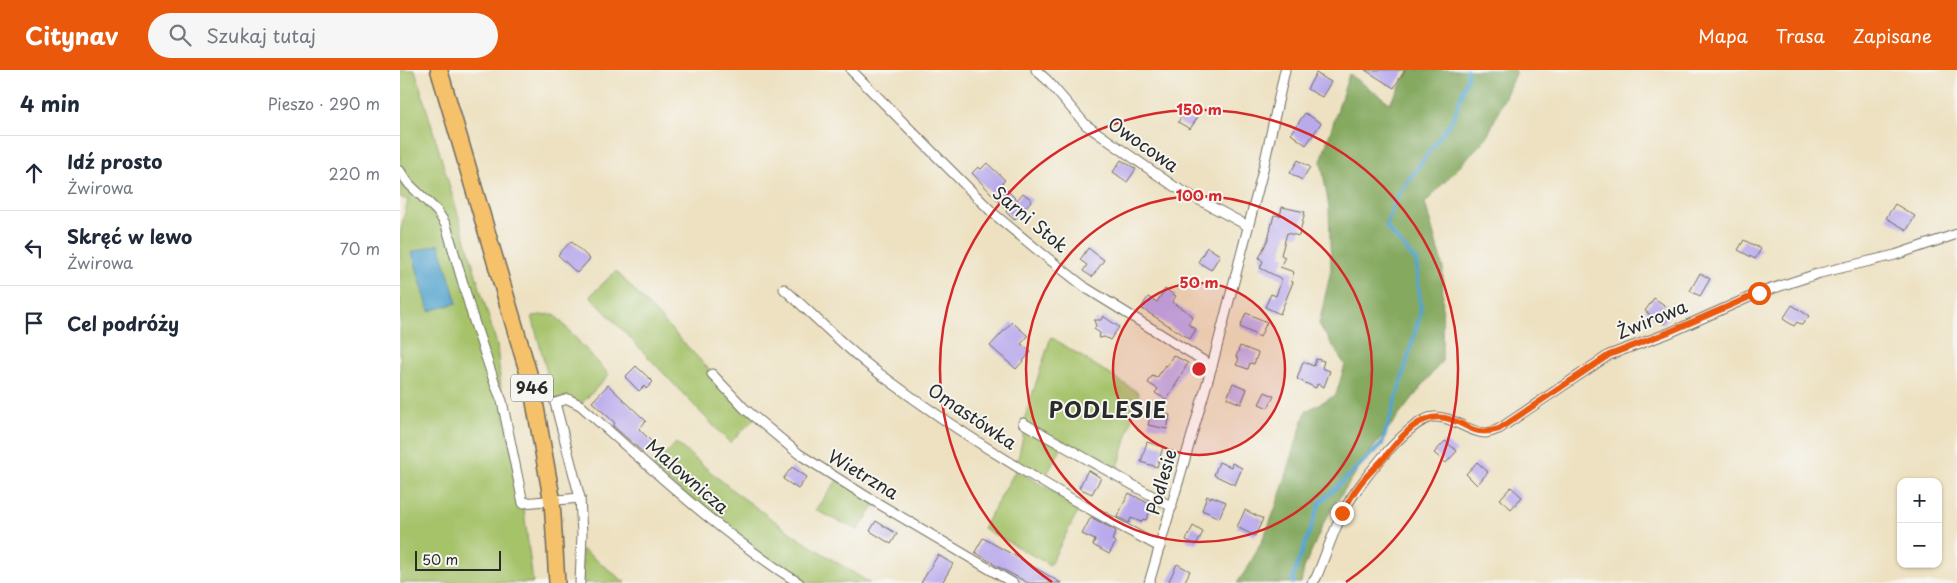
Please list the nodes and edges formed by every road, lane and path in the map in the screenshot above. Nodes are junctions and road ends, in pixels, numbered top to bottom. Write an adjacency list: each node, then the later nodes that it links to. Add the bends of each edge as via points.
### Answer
1 (439, 70): 13 (highway, 946, via 531,382)
2 (850, 70): 9 (street, Sarni Stok, via 994,214 1036,249 1086,288)
3 (1036, 70): 6 (street, Owocowa, via 1086,125 1175,187)
4 (1286, 70): 6 (street, Podlesie)
5 (400, 171): 13 (street, via 446,225 502,401 523,503)
6 (1248, 226): 9 (street, Podlesie)
7 (1957, 234): 21 (street, Żwirowa, via 1759,293 1609,355 1499,429 1486,433 1445,418 1433,417 1422,421 1405,432 1358,486 1342,513)
8 (784, 288): 15 (street, Omastówka, via 880,374 943,418 1027,474)
9 (1212, 366): 14 (street, Podlesie)
10 (712, 374): 19 (street, Wietrzna, via 745,409 799,454)
11 (1023, 423): 14 (street)
12 (580, 498): 13 (street); 17 (street); 18 (street, Malownicza, via 555,402 568,399 580,405 702,514)
13 (552, 500): 16 (main road, 946)
14 (1172, 507): 15 (street, Podlesie)
15 (1160, 547): 20 (street, Podlesie)
16 (558, 583)
17 (580, 583)
18 (799, 583)
19 (1013, 583)
20 (1149, 583)
21 (1312, 583)

